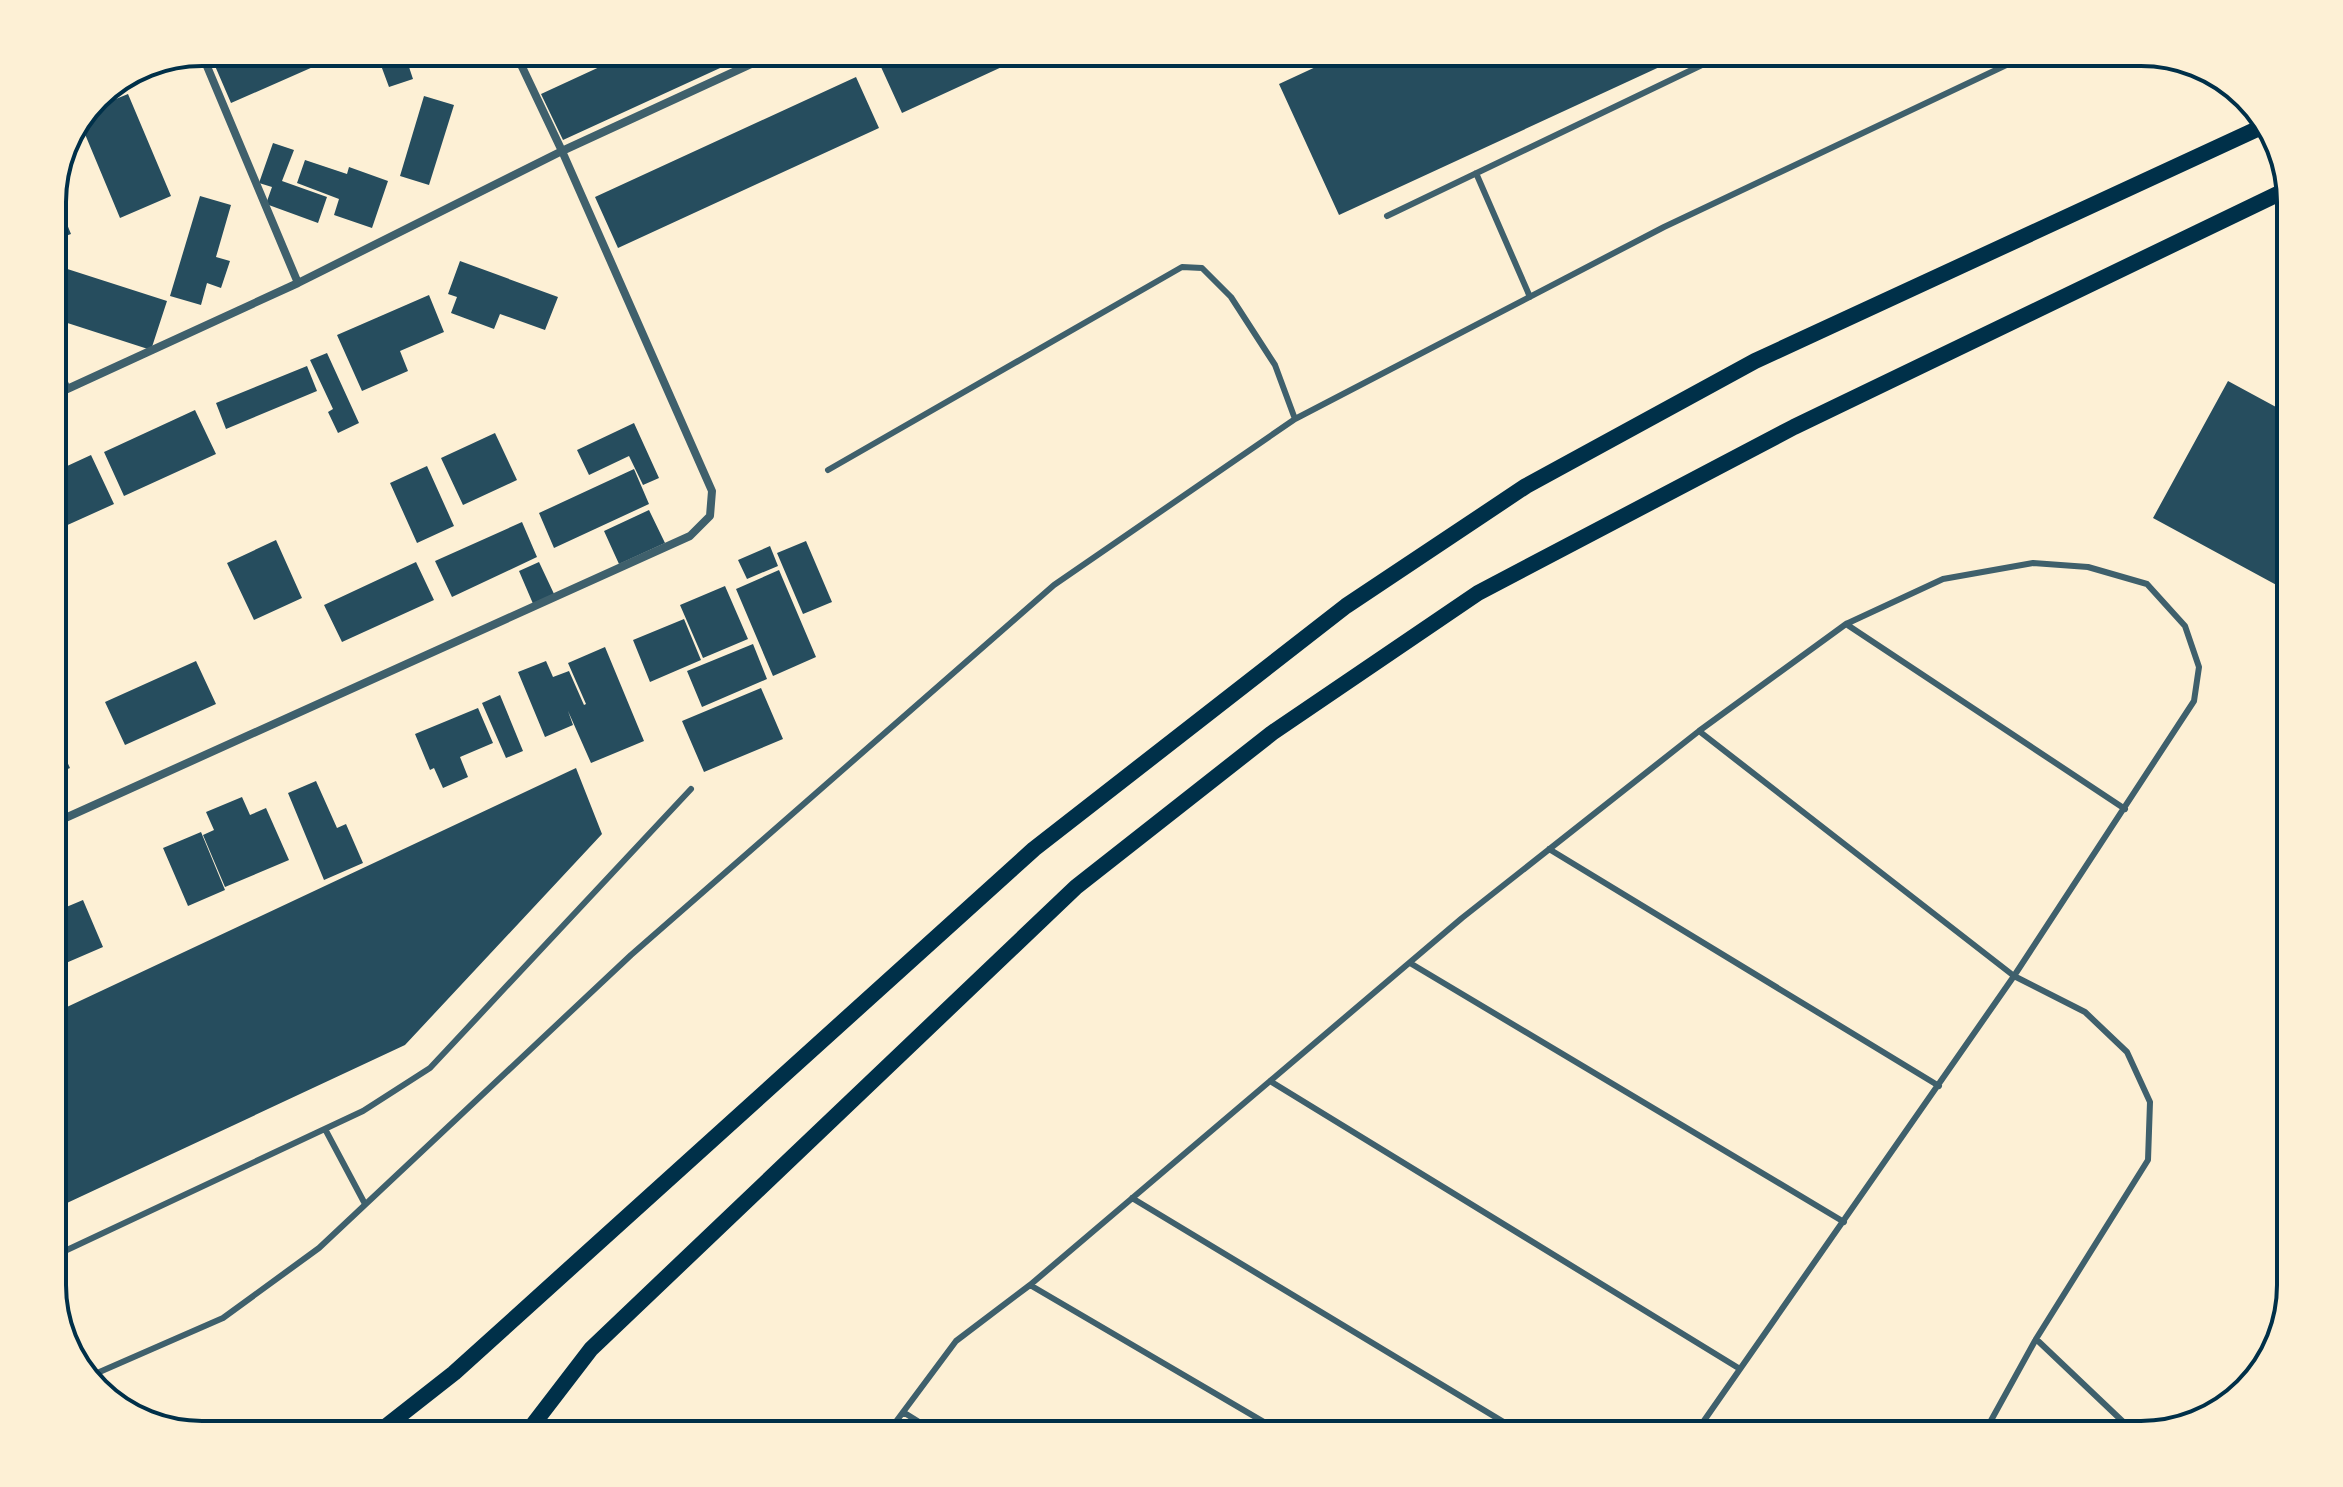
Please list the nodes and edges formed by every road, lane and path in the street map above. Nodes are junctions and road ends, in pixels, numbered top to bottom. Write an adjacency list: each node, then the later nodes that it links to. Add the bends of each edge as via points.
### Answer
1 (207, 66): 11 (street)
2 (522, 66): 7 (street)
3 (747, 66): 7 (street)
4 (1700, 66): 8 (lane)
5 (2004, 66): 12 (lane, via 1664,227)
6 (2256, 130): 36 (main road, via 1755,361 1526,486 1346,606 1034,849 454,1373)
7 (562, 151): 11 (street); 20 (street, via 712,491 710,516 690,536)
8 (1476, 173): 10 (lane); 12 (lane)
9 (2276, 195): 37 (main road, via 1794,427 1478,593 1272,733 1076,887 591,1349)
10 (1387, 216)
11 (298, 283): 13 (street)
12 (1530, 297): 14 (lane)
13 (67, 389)
14 (1295, 419): 15 (lane, via 1275,365 1231,297 1202,268 1182,267); 28 (lane, via 1054,585 631,955)
15 (828, 470)
16 (1846, 624): 17 (lane); 19 (lane); 19 (lane, via 1943,579 2033,563 2088,567 2147,584 2185,626 2199,667 2194,701)
17 (1699, 731): 21 (lane); 23 (lane)
18 (691, 789): 26 (lane, via 430,1068)
19 (2125, 809): 23 (lane)
20 (66, 818)
21 (1549, 849): 22 (lane); 25 (lane)
22 (1410, 963): 24 (lane); 29 (lane)
23 (2014, 976): 25 (lane); 32 (lane, via 2085,1012 2127,1052 2150,1102 2148,1160)
24 (1270, 1081): 27 (lane); 33 (lane)
25 (1939, 1086): 29 (lane)
26 (325, 1129): 28 (lane); 30 (lane)
27 (1132, 1198): 31 (lane); 41 (lane)
28 (365, 1204): 34 (lane, via 319,1248 223,1318)
29 (1844, 1222): 33 (lane)
30 (66, 1250)
31 (1030, 1285): 35 (lane, via 956,1341); 40 (lane)
32 (2036, 1339): 43 (lane); 44 (lane)
33 (1740, 1369): 42 (lane)
34 (98, 1373)
35 (903, 1412): 38 (lane); 39 (lane)
36 (393, 1421)
37 (536, 1421)
38 (896, 1421)
39 (917, 1421)
40 (1262, 1421)
41 (1502, 1421)
42 (1704, 1421)
43 (1991, 1421)
44 (2122, 1421)

